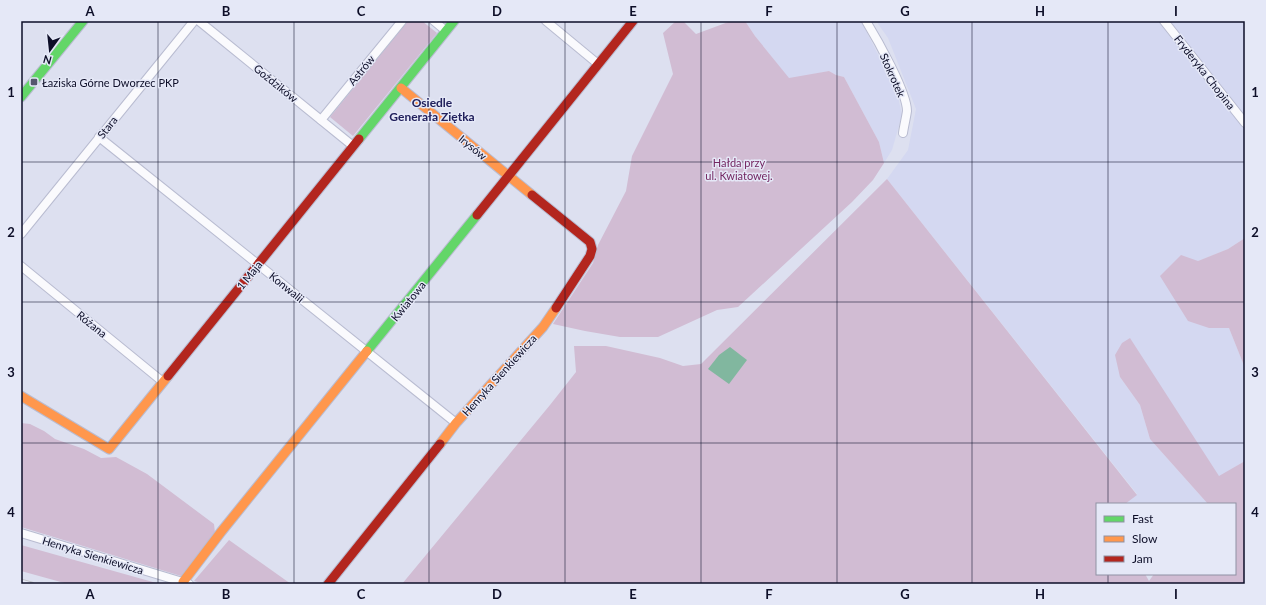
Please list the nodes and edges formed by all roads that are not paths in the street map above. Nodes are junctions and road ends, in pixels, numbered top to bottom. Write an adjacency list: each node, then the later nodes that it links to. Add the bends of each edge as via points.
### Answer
1 (83, 21): 14 (street)
2 (194, 21): 18 (street, Stara)
3 (198, 21): 15 (street, Goździków)
4 (402, 21): 15 (street, Astrów)
5 (434, 21): 11 (street)
6 (454, 21): 11 (street, 1 Maja)
7 (546, 21): 12 (street)
8 (633, 21): 12 (street, Kwiatowa)
9 (866, 21): 17 (street, Stokrotek, via 904,97 907,110)
10 (1164, 21): 16 (street, Fryderyka Chopina)
11 (446, 31): 13 (street, 1 Maja)
12 (598, 64): 20 (street, Kwiatowa)
13 (401, 88): 19 (street, 1 Maja); 20 (street, Irysów)
14 (21, 97)
15 (321, 120): 19 (street, Goździków)
16 (1245, 123)
17 (903, 133)
18 (99, 138): 21 (street, Stara); 22 (street, Konwalii)
19 (353, 146): 22 (street, 1 Maja)
20 (508, 175): 24 (street, Kwiatowa); 27 (street, Henryka Sienkiewicza, via 590,242 592,249 590,256 543,327)
21 (21, 234)
22 (258, 264): 24 (street, Konwalii); 25 (street, 1 Maja)
23 (21, 266): 25 (street, Różana)
24 (368, 351): 27 (street, Konwalii); 29 (street, Kwiatowa)
25 (164, 382): 26 (street, 1 Maja, via 108,449)
26 (21, 396)
27 (456, 422): 30 (street, Henryka Sienkiewicza)
28 (21, 533): 29 (street, Henryka Sienkiewicza)
29 (186, 583)
30 (328, 584)

